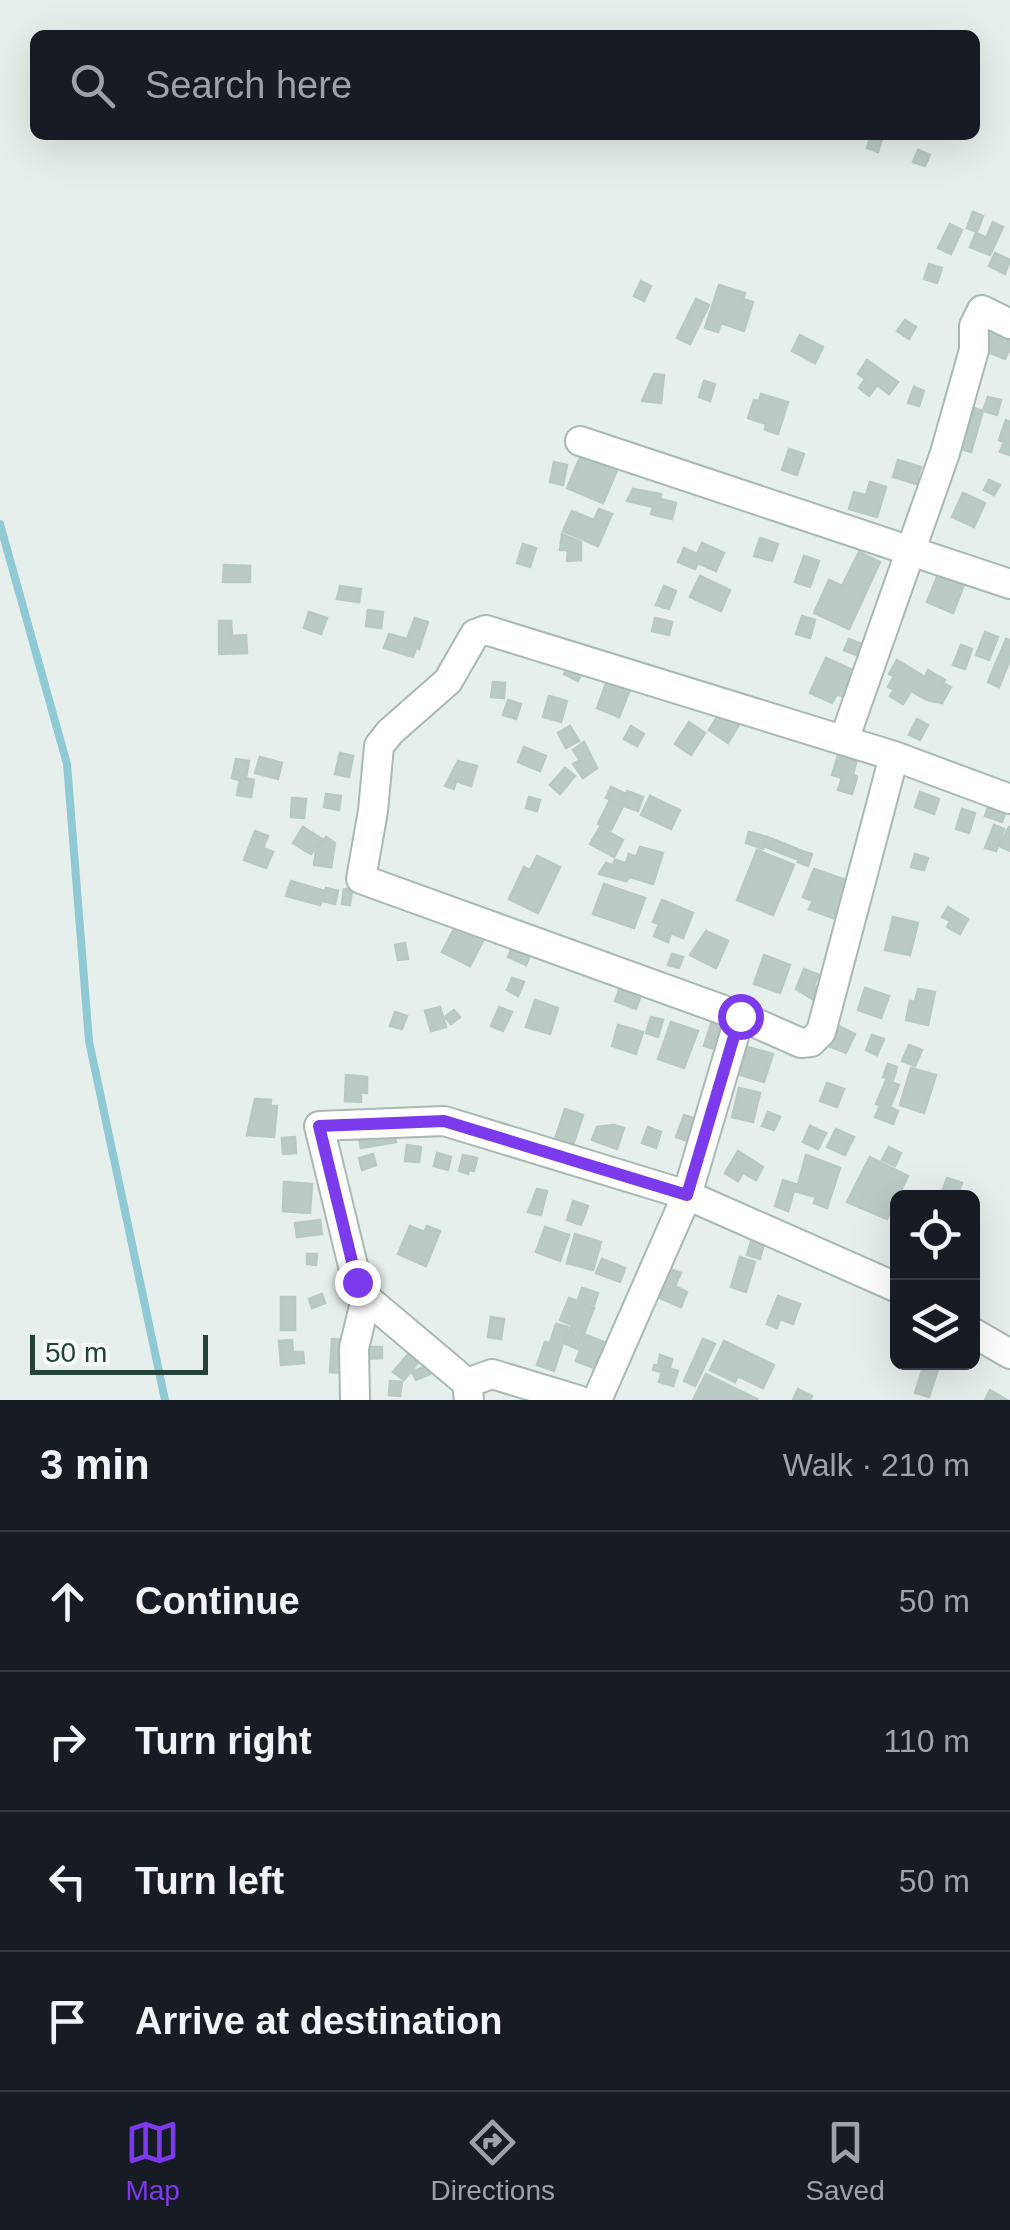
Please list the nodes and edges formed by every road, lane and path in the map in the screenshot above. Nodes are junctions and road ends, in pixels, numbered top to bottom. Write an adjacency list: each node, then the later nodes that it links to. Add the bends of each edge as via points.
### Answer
1 (1010, 324): 3 (street, via 982,310 974,326 974,350 945,453)
2 (580, 442): 3 (street)
3 (910, 552): 4 (street); 5 (street)
4 (1010, 584)
5 (844, 740): 6 (street); 8 (street, via 486,630 476,634 448,681 379,746 361,880)
6 (894, 756): 7 (street); 8 (street, via 821,1032 801,1043)
7 (1010, 799)
8 (740, 1016): 9 (street)
9 (687, 1195): 10 (street); 11 (street, via 444,1121 319,1126); 17 (street)
10 (890, 1284)
11 (366, 1298): 14 (street); 15 (street, via 354,1348)
12 (980, 1337): 13 (street)
13 (1010, 1354)
14 (468, 1391): 16 (street, via 492,1374)
15 (354, 1400)
16 (578, 1400)
17 (597, 1400)

